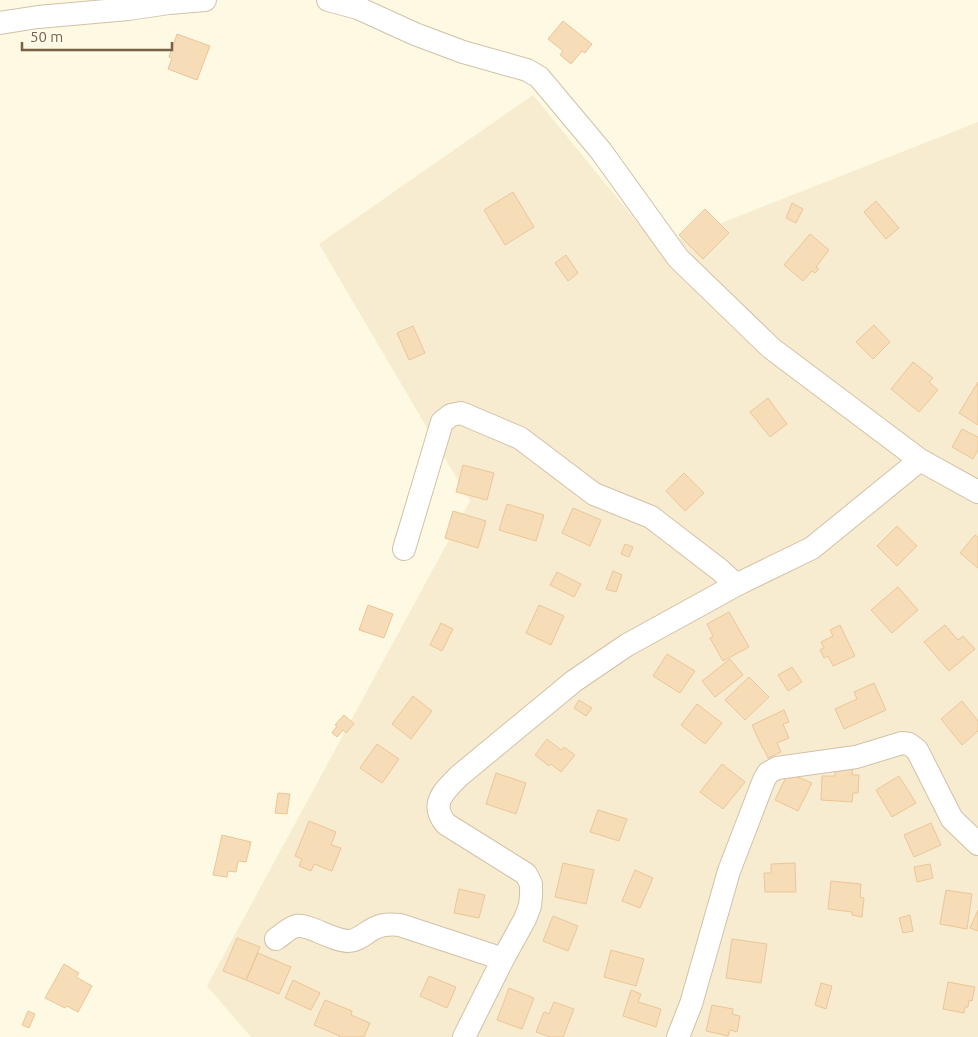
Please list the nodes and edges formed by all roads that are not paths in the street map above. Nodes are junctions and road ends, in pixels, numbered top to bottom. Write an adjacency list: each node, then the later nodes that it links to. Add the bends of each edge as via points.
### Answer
1 (205, 0): 3 (street)
2 (328, 0): 4 (street, via 358,8 415,34 527,70 539,77 601,151 678,258 772,348)
3 (0, 24)
4 (920, 460): 5 (street); 7 (street, via 812,548)
5 (978, 492)
6 (404, 549): 7 (street, via 442,422 461,413 520,438 594,494 651,517)
7 (736, 585): 10 (street, via 627,645 574,681 444,790 438,804 440,817 446,824 526,874 531,884 530,906)
8 (978, 844): 12 (street, via 952,819 917,750 909,744 777,768 768,773 729,870 692,1004)
9 (276, 939): 10 (street, via 297,926 338,940 351,941 374,928 400,925)
10 (503, 959): 11 (street)
11 (464, 1037)
12 (678, 1037)

